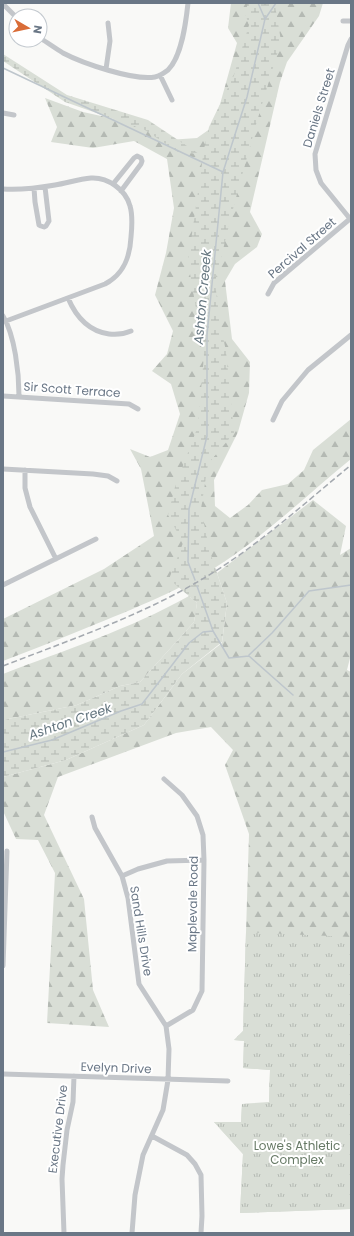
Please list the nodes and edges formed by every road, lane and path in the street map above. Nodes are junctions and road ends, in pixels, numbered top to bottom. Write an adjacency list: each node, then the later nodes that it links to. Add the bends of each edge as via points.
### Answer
1 (188, 3): 8 (street, via 175,60 169,69)
2 (344, 21): 3 (street)
3 (351, 21)
4 (108, 23): 7 (street, via 110,41)
5 (351, 38): 17 (street, Daniels Street, via 315,154 316,170 321,183)
6 (48, 43): 7 (street, via 75,58)
7 (106, 69): 8 (street, via 150,78)
8 (160, 75): 9 (street)
9 (172, 100)
10 (3, 113): 11 (street)
11 (14, 115)
12 (113, 184): 13 (street, via 89,178); 16 (street); 16 (street, via 134,158 140,157 141,164)
13 (45, 187): 14 (street); 14 (street, via 49,221 44,227 39,225)
14 (34, 188): 15 (street)
15 (3, 189)
16 (121, 191): 19 (street, via 130,206 132,223 129,255 124,268 105,284)
17 (351, 219): 18 (street, Percival Street, via 274,283)
18 (268, 294)
19 (68, 298): 20 (street); 21 (street, via 79,319 90,328 111,334)
20 (4, 318): 24 (street, via 16,360)
21 (131, 330)
22 (351, 335): 26 (street, via 308,370 282,402)
23 (3, 396): 24 (street, Sir Scott Terrace)
24 (19, 396): 25 (street, Sir Scott Terrace, via 129,404)
25 (138, 409)
26 (273, 420)
27 (3, 468): 28 (street)
28 (25, 470): 29 (street, via 108,476); 31 (street, via 25,488 30,507)
29 (117, 481)
30 (96, 539): 31 (street)
31 (56, 559): 32 (street)
32 (3, 585)
33 (164, 779): 36 (street, Maplevale Road, via 182,795 197,816 203,835)
34 (92, 817): 37 (street, Sand Hills Drive, via 94,828)
35 (7, 851): 38 (street)
36 (204, 860): 37 (street, via 167,861); 39 (street, Maplevale Road, via 202,991 192,1010)
37 (122, 876): 39 (street, Sand Hills Drive, via 128,898 139,984)
38 (3, 966)
39 (166, 1026): 42 (street, Sand Hills Drive, via 169,1049)
40 (3, 1074): 41 (street, Evelyn Drive)
41 (74, 1076): 42 (street, Evelyn Drive); 45 (street, Executive Drive, via 73,1102 63,1165)
42 (168, 1080): 43 (street, Evelyn Drive); 44 (street, Sand Hills Drive, via 163,1110)
43 (228, 1082)
44 (152, 1136): 46 (street, Sand Hills Drive, via 143,1155 135,1195); 47 (street, via 187,1155 201,1175)
45 (64, 1233)
46 (132, 1233)
47 (201, 1233)

